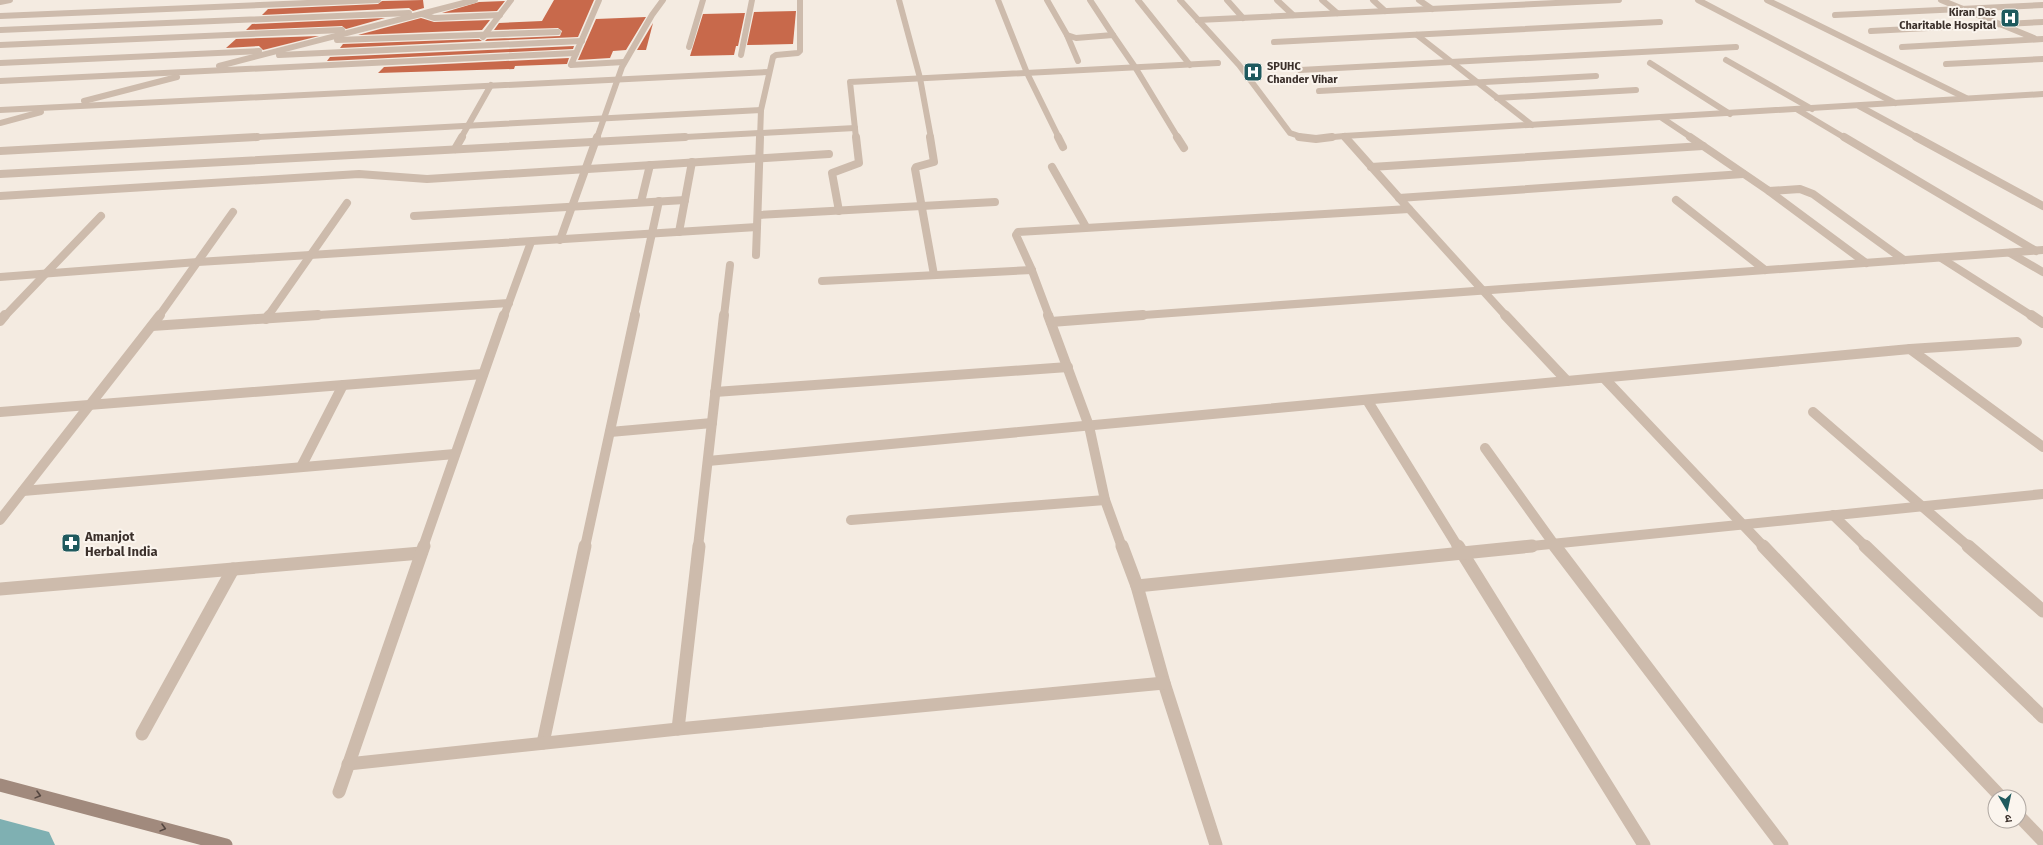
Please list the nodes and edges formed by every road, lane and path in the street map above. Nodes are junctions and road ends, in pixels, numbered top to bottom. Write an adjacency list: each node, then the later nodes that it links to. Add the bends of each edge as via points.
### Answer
1 (10, 0): 28 (street)
2 (378, 0): 40 (street)
3 (475, 0): 35 (street)
4 (511, 0): 37 (street)
5 (599, 0): 57 (street)
6 (663, 0): 72 (street)
7 (703, 0): 62 (street)
8 (752, 0): 67 (street)
9 (800, 0): 82 (street, via 800,51 773,57)
10 (899, 0): 85 (street)
11 (998, 0): 83 (street)
12 (1047, 0): 51 (street)
13 (1090, 0): 52 (street)
14 (1138, 0): 78 (street)
15 (1180, 0): 42 (street)
16 (1227, 0): 41 (street)
17 (1277, 0): 38 (street)
18 (1322, 0): 36 (street)
19 (1373, 0): 34 (street)
20 (1419, 0): 32 (street)
21 (1466, 0): 31 (street)
22 (1519, 0): 29 (street)
23 (1619, 0): 27 (street)
24 (1698, 0): 95 (street)
25 (1767, 0): 94 (street)
26 (1942, 0): 33 (street)
27 (1571, 1): 29 (street)
28 (0, 2)
29 (1527, 5): 31 (street)
30 (2043, 5): 33 (street)
31 (1477, 7): 32 (street)
32 (1432, 9): 34 (street)
33 (1964, 9): 39 (street); 45 (street)
34 (1385, 11): 36 (street)
35 (426, 13): 37 (street, via 434,18); 46 (street); 47 (street)
36 (1336, 13): 38 (street)
37 (500, 15): 50 (street)
38 (1293, 15): 41 (street)
39 (1835, 15)
40 (0, 16)
41 (1243, 18): 42 (street)
42 (1198, 20): 110 (street, via 1238,65 1290,133 1296,137 1307,138)
43 (1660, 22): 53 (street)
44 (2043, 22): 45 (street)
45 (2000, 24): 48 (street); 54 (street)
46 (362, 29): 56 (street); 60 (street)
47 (0, 30)
48 (1871, 31)
49 (558, 32): 50 (street)
50 (485, 35): 56 (street); 61 (street)
51 (1067, 35): 52 (street, via 1076,38); 71 (street)
52 (1113, 35): 79 (street)
53 (1417, 35): 58 (street); 73 (street)
54 (2036, 39): 55 (street); 59 (street); 64 (street)
55 (2043, 39)
56 (317, 41): 65 (street)
57 (582, 41): 61 (street); 66 (street)
58 (1274, 42)
59 (2043, 42)
60 (0, 46)
61 (477, 46): 68 (street)
62 (689, 47)
63 (1736, 47): 73 (street)
64 (1902, 47)
65 (279, 50): 68 (street); 74 (street)
66 (576, 53): 72 (street, via 571,65); 81 (street)
67 (741, 55)
68 (257, 56): 81 (street)
69 (2043, 59): 77 (street)
70 (1726, 60): 98 (street)
71 (1078, 61)
72 (624, 62): 86 (street)
73 (1452, 62): 80 (street); 88 (street)
74 (0, 63)
75 (1218, 63): 78 (street)
76 (1650, 63): 102 (street)
77 (1946, 64)
78 (1190, 65): 79 (street)
79 (1135, 67): 83 (street); 114 (street)
80 (1300, 70)
81 (198, 71): 87 (street); 97 (street)
82 (769, 72): 86 (street); 100 (street)
83 (1027, 73): 85 (street); 113 (street)
84 (1596, 76): 88 (street)
85 (920, 78): 108 (street, via 850,82); 137 (street, via 934,158 934,162 915,169)
86 (618, 79): 89 (street); 103 (street)
87 (0, 81)
88 (1478, 82): 91 (street); 93 (street)
89 (491, 85): 97 (street); 107 (street)
90 (1636, 90): 93 (street)
91 (1319, 91)
92 (2043, 94): 94 (street)
93 (1497, 98): 106 (street)
94 (1968, 99): 95 (street)
95 (1895, 103): 96 (street)
96 (1859, 106): 98 (street); 136 (street)
97 (63, 107): 99 (street); 105 (street)
98 (1812, 109): 101 (street)
99 (0, 110)
100 (761, 110): 103 (street); 109 (street)
101 (1798, 110): 102 (street); 150 (street)
102 (1730, 114): 104 (street)
103 (605, 118): 107 (street); 111 (street)
104 (1662, 118): 106 (street); 112 (street)
105 (0, 123)
106 (1532, 125): 110 (street)
107 (468, 126): 115 (street); 116 (street)
108 (856, 128): 109 (street); 139 (street, via 859,163 852,168 832,173)
109 (760, 133): 111 (street); 118 (street)
110 (1344, 136): 122 (street)
111 (595, 142): 115 (street); 123 (street)
112 (1703, 146): 122 (street); 125 (street)
113 (1063, 147)
114 (1184, 148)
115 (455, 149): 124 (street)
116 (0, 151)
117 (829, 154): 118 (street)
118 (759, 158): 119 (street); 141 (street)
119 (692, 162): 120 (street); 129 (street)
120 (650, 165): 123 (street); 132 (street)
121 (1052, 167): 145 (street)
122 (1371, 167): 128 (street)
123 (587, 168): 127 (street, via 427,180 359,174); 135 (street)
124 (0, 174)
125 (1743, 174): 126 (street); 128 (street)
126 (1769, 191): 155 (street, via 1800,189 1813,194); 157 (street)
127 (0, 196)
128 (1399, 198): 138 (street)
129 (685, 200): 131 (street); 146 (street)
130 (1676, 200): 160 (street)
131 (659, 201): 132 (street); 147 (street)
132 (641, 202): 135 (street)
133 (995, 202): 137 (street)
134 (347, 203): 152 (street)
135 (573, 206): 143 (street); 148 (street)
136 (2043, 206)
137 (923, 207): 139 (street); 163 (street)
138 (1409, 209): 145 (street); 166 (street)
139 (839, 211): 141 (street)
140 (233, 212): 156 (street)
141 (758, 215): 144 (street)
142 (101, 216): 162 (street)
143 (414, 216)
144 (757, 227): 146 (street); 153 (street)
145 (1086, 227): 159 (street, via 1018,232 1016,235)
146 (680, 232): 147 (street)
147 (652, 234): 148 (street); 187 (street)
148 (560, 240): 149 (street)
149 (531, 242): 152 (street); 167 (street)
150 (2039, 250): 151 (street)
151 (2010, 253): 154 (street); 161 (street)
152 (311, 255): 156 (street); 168 (street)
153 (756, 255)
154 (1941, 258): 155 (street); 171 (street)
155 (1904, 260): 157 (street)
156 (198, 262): 162 (street); 172 (street)
157 (1866, 263): 160 (street)
158 (730, 265): 180 (street)
159 (1032, 270): 163 (street); 170 (street)
160 (1765, 270): 166 (street)
161 (2043, 272)
162 (47, 274): 164 (street); 169 (street)
163 (934, 275): 165 (street)
164 (0, 277)
165 (822, 281)
166 (1482, 291): 170 (street); 178 (street)
167 (509, 303): 168 (street); 176 (street)
168 (266, 319): 172 (street)
169 (0, 320)
170 (1051, 322): 175 (street)
171 (2043, 323)
172 (152, 326): 182 (street)
173 (2017, 342): 174 (street)
174 (1910, 349): 177 (street); 188 (street)
175 (1068, 368): 180 (street); 186 (street)
176 (483, 374): 179 (street); 190 (street)
177 (1604, 378): 178 (street); 200 (street)
178 (1567, 381): 181 (street)
179 (343, 385): 182 (street); 192 (street)
180 (715, 392): 185 (street)
181 (1367, 400): 186 (street); 203 (street)
182 (89, 405): 183 (street); 193 (street)
183 (0, 412)
184 (1813, 412): 196 (street)
185 (712, 423): 187 (street); 191 (street)
186 (1089, 426): 191 (street); 195 (street)
187 (610, 432): 212 (street)
188 (2043, 447)
189 (1485, 448): 201 (street)
190 (455, 454): 192 (street); 202 (street)
191 (708, 461): 210 (street)
192 (301, 467): 193 (street)
193 (23, 491): 198 (street)
194 (2043, 494): 196 (street)
195 (1105, 500): 199 (street); 205 (street)
196 (1922, 506): 197 (street); 207 (street)
197 (1833, 515): 200 (street); 209 (street)
198 (0, 520)
199 (851, 520)
200 (1743, 524): 201 (street); 215 (street)
201 (1554, 544): 203 (street); 222 (street)
202 (421, 553): 204 (street); 213 (street)
203 (1462, 553): 205 (street); 221 (street)
204 (234, 569): 206 (street); 211 (street)
205 (1137, 586): 208 (street)
206 (0, 589)
207 (2043, 611)
208 (1164, 682): 210 (street); 220 (street)
209 (2043, 717)
210 (678, 729): 212 (street)
211 (142, 734)
212 (543, 743): 213 (street)
213 (348, 764): 216 (street)
214 (0, 785): 219 (street, one-way to 219)
215 (1993, 789)
216 (338, 792)
217 (2027, 824): 218 (street)
218 (2043, 841)
219 (226, 845)
220 (1216, 845)
221 (1644, 845)
222 (1782, 845)

